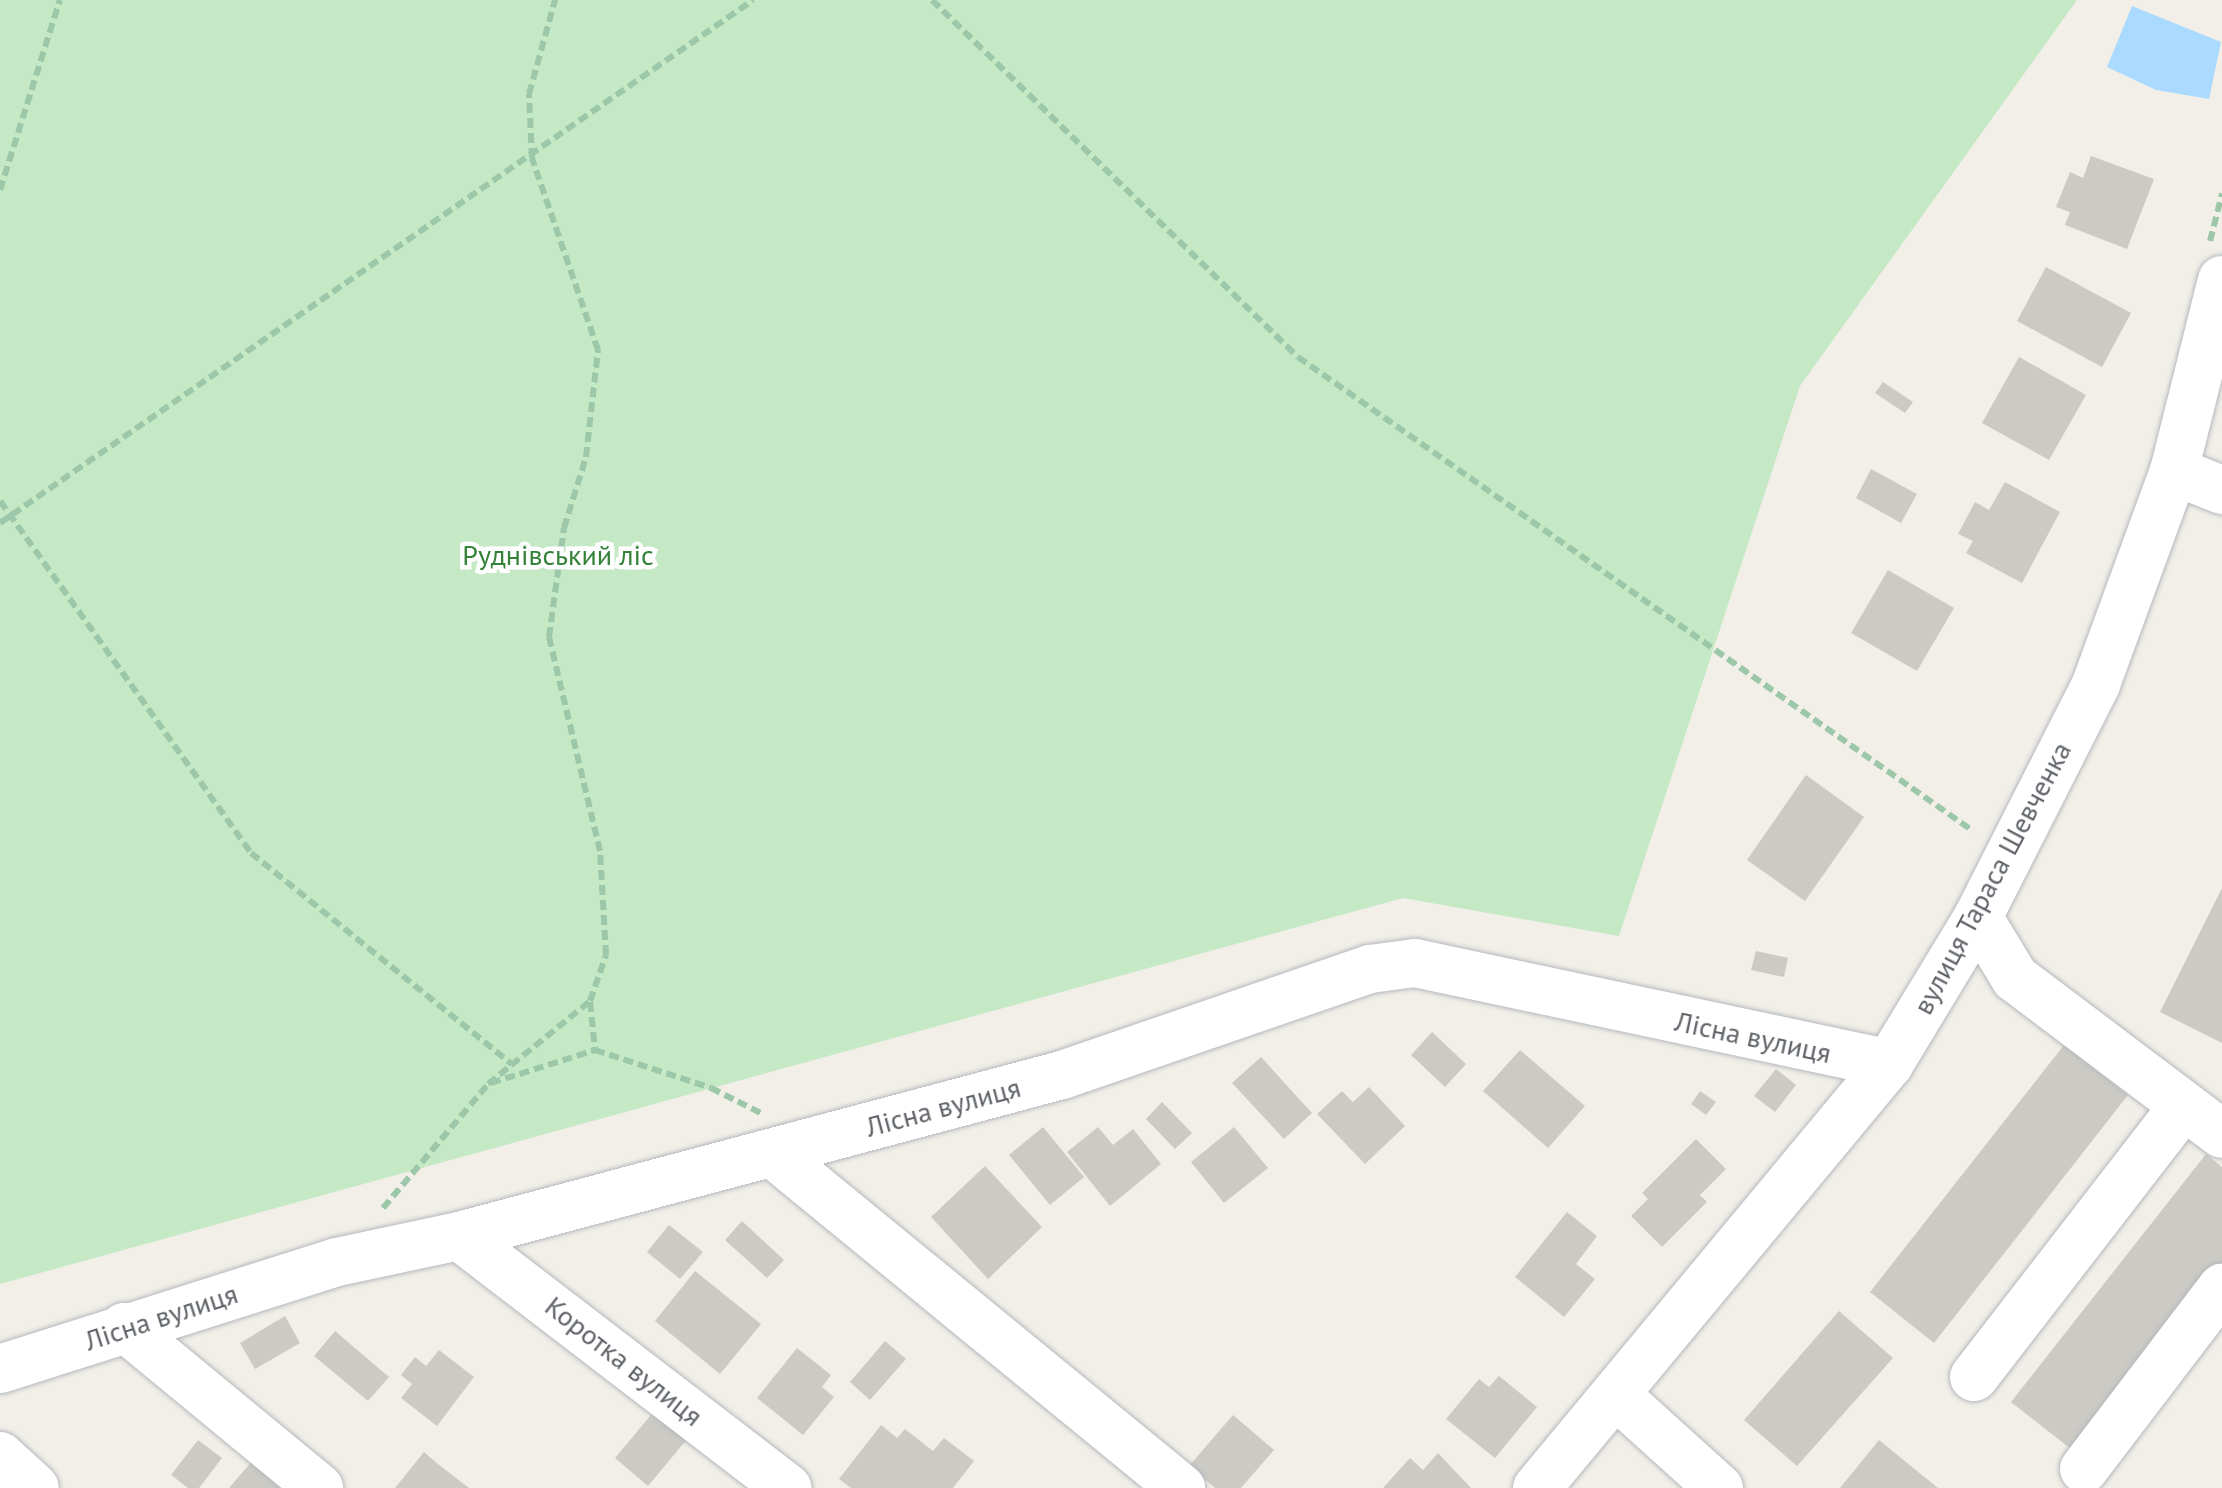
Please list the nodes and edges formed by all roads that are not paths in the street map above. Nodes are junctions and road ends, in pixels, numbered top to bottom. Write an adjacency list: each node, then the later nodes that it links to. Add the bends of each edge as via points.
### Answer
1 (2222, 280): 2 (street, вулиця Тараса Шевченка)
2 (2174, 471): 3 (street); 4 (street, вулиця Тараса Шевченка, via 2096,684)
3 (2222, 490)
4 (1978, 917): 5 (street, вулиця Тараса Шевченка); 6 (street, via 2015,978)
5 (1890, 1064): 8 (street, Лісна вулиця, via 1415,963 1370,969 1062,1075); 14 (street, вулиця Тараса Шевченка)
6 (2183, 1107): 7 (street); 13 (street)
7 (2222, 1134)
8 (772, 1153): 9 (street, Лісна вулиця); 20 (street)
9 (459, 1236): 11 (street, Лісна вулиця, via 337,1262); 19 (street, Коротка вулиця)
10 (2222, 1288): 16 (street)
11 (124, 1328): 12 (street, Лісна вулиця); 18 (street)
12 (0, 1369)
13 (1974, 1378)
14 (1616, 1394): 21 (street, вулиця Тараса Шевченка); 22 (street)
15 (0, 1456): 17 (street)
16 (2084, 1469)
17 (35, 1488)
18 (319, 1488)
19 (787, 1488)
20 (1181, 1488)
21 (1537, 1488)
22 (1719, 1488)

